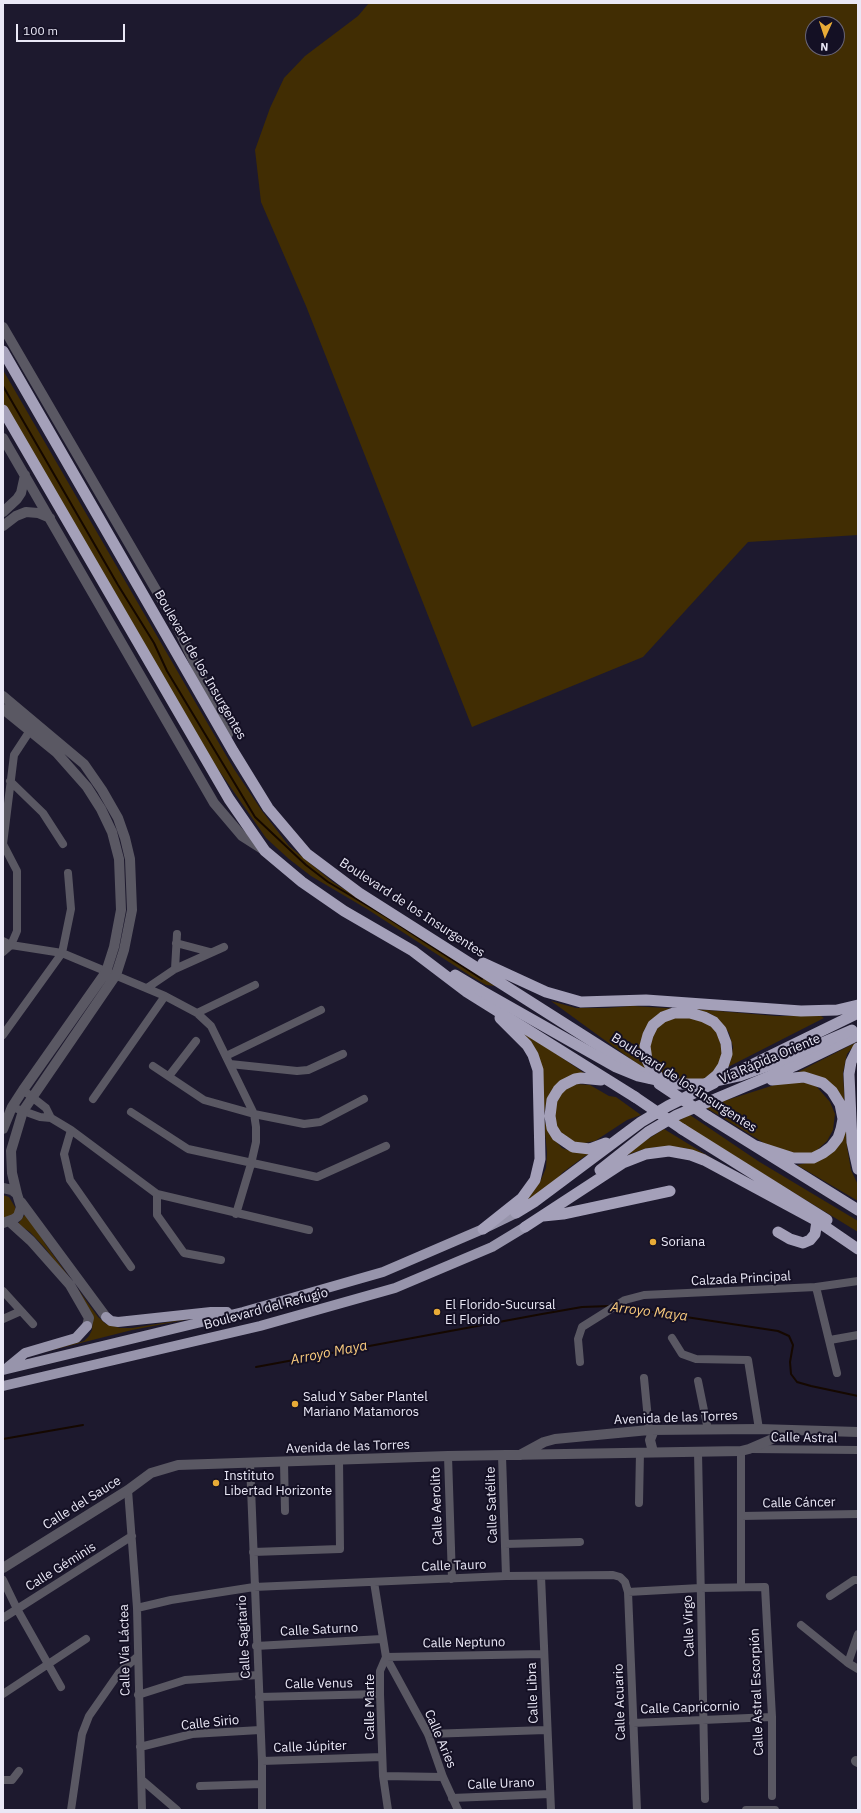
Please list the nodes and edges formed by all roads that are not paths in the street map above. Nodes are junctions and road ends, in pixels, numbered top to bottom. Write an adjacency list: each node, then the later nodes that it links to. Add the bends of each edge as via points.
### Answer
1 (3, 327): 13 (street, via 177,626 231,741)
2 (3, 350): 13 (highway, Boulevard de los Insurgentes)
3 (3, 410): 17 (highway, via 230,799)
4 (3, 438): 5 (street)
5 (25, 475): 6 (street, via 17,499); 7 (street)
6 (3, 512)
7 (50, 518): 8 (street, via 26,512); 17 (street, via 214,803 242,836)
8 (3, 526)
9 (3, 696): 11 (street)
10 (3, 709): 12 (street)
11 (36, 722): 12 (street); 30 (street, via 84,764 118,818 125,838 130,859 132,910 124,950)
12 (30, 730): 14 (street, via 14,755); 30 (street, via 56,752 88,787 112,832 119,860 121,910)
13 (233, 751): 20 (highway, Boulevard de los Insurgentes, via 268,808 307,854 359,892)
14 (10, 781): 15 (street); 16 (street, via 43,813)
15 (3, 844): 23 (street, via 18,871 18,932)
16 (62, 844)
17 (266, 851): 25 (highway, via 302,882)
18 (68, 873): 28 (street, via 71,909)
19 (177, 934): 22 (street)
20 (428, 935): 35 (highway, via 513,978 546,992 581,1002 646,1000 808,1012 837,1010); 48 (highway, Boulevard de los Insurgentes)
21 (3, 941): 23 (street)
22 (176, 943): 27 (street); 29 (street)
23 (11, 945): 26 (street); 28 (street)
24 (224, 947): 27 (street)
25 (413, 951): 33 (highway); 39 (highway, bridge, via 616,1067 638,1076 674,1084 703,1084 739,1076)
26 (3, 952)
27 (210, 952): 29 (street)
28 (62, 953): 30 (street); 40 (street)
29 (175, 969): 32 (street)
30 (111, 974): 32 (street); 51 (street); 53 (street)
31 (255, 985): 37 (street)
32 (147, 988): 34 (street)
33 (467, 992): 50 (highway); 80 (highway, via 502,1020 527,1045 534,1059 538,1078 541,1152 537,1173 522,1198)
34 (165, 996): 37 (street); 55 (street)
35 (858, 1005)
36 (321, 1010): 44 (street)
37 (197, 1013): 44 (street, via 210,1026)
38 (858, 1013): 52 (highway)
39 (856, 1030): 49 (highway, Vía Rápida Oriente, via 794,1066)
40 (3, 1035)
41 (196, 1041): 47 (street)
42 (858, 1048): 67 (highway, via 848,1074 852,1142)
43 (343, 1054): 45 (street, via 308,1070 297,1071)
44 (226, 1056): 45 (street)
45 (230, 1064): 59 (street)
46 (153, 1066): 47 (street)
47 (168, 1076): 59 (street, via 204,1100)
48 (653, 1076): 52 (highway, via 645,1050 646,1038 654,1025 663,1017 674,1013 690,1013 707,1018 717,1025 724,1036 726,1057 717,1075); 65 (highway, Boulevard de los Insurgentes, bridge, via 673,1093)
49 (752, 1083): 65 (highway, via 793,1076 814,1079 834,1094 843,1116 836,1141 826,1152 812,1158 793,1158); 72 (highway, Vía Rápida Oriente, via 692,1107 648,1132)
50 (620, 1088): 63 (highway, via 593,1078 575,1079 558,1090 550,1109 554,1130 564,1142 573,1147 590,1149); 83 (highway, bridge)
51 (23, 1090): 53 (street); 56 (street)
52 (690, 1095): 63 (highway, via 646,1119)
53 (32, 1097): 57 (street); 60 (street, via 46,1108)
54 (364, 1098): 59 (street, via 320,1122 304,1124)
55 (93, 1099)
56 (12, 1107): 57 (street); 61 (street)
57 (23, 1111): 60 (street); 71 (street, via 11,1151 12,1173)
58 (131, 1112): 66 (street, via 188,1149)
59 (254, 1114): 66 (street, via 256,1142)
60 (51, 1118): 62 (street)
61 (3, 1129)
62 (71, 1130): 70 (street); 86 (street, via 64,1154 70,1180)
63 (619, 1138): 74 (highway)
64 (386, 1146): 66 (street, via 316,1177)
65 (756, 1146): 73 (highway, Boulevard de los Insurgentes)
66 (251, 1164): 75 (street)
67 (858, 1169)
68 (3, 1188): 71 (street, via 12,1190)
69 (670, 1191): 76 (highway, via 563,1214)
70 (157, 1194): 75 (street); 85 (street, via 157,1215 184,1253)
71 (19, 1198): 78 (street, via 21,1207 18,1216); 92 (street)
72 (556, 1206): 76 (highway); 77 (highway, via 632,1159 654,1152 669,1151 699,1158)
73 (858, 1210)
74 (516, 1213): 80 (main road, Boulevard del Refugio)
75 (236, 1214): 81 (street)
76 (542, 1216): 79 (highway)
77 (817, 1221): 82 (highway, via 815,1234 803,1243); 84 (highway)
78 (7, 1223): 95 (street, via 30,1241 70,1286 88,1318)
79 (525, 1227): 104 (main road, Boulevard del Refugio, via 492,1247 395,1288 260,1326)
80 (483, 1229): 91 (main road, Boulevard del Refugio, via 383,1272)
81 (308, 1230)
82 (778, 1232)
83 (858, 1241)
84 (858, 1249)
85 (221, 1260)
86 (131, 1267)
87 (858, 1281): 88 (street, Calzada Principal)
88 (816, 1287): 98 (street); 99 (street, Calzada Principal, via 644,1295 625,1300 582,1327 578,1339)
89 (4, 1293): 90 (street)
90 (21, 1311): 93 (street); 94 (street)
91 (243, 1312): 92 (main road, via 211,1312 118,1322); 100 (main road, Boulevard del Refugio)
92 (106, 1317)
93 (3, 1319)
94 (33, 1324)
95 (87, 1326): 100 (main road, via 76,1338 25,1353)
96 (858, 1335): 98 (street)
97 (672, 1338): 107 (street, via 682,1354 696,1359 748,1360)
98 (830, 1340): 101 (street)
99 (580, 1362)
100 (3, 1370)
101 (838, 1373)
102 (644, 1378): 105 (street)
103 (698, 1381): 106 (street)
104 (3, 1386)
105 (651, 1430): 106 (street, Avenida de las Torres); 113 (street, via 650,1440); 117 (street, Avenida de las Torres, via 555,1438)
106 (708, 1430): 107 (street, Avenida de las Torres)
107 (759, 1430): 108 (street, Avenida de las Torres)
108 (791, 1431): 109 (street, Avenida de las Torres); 110 (street, Avenida de las Torres)
109 (858, 1432)
110 (745, 1450): 111 (street, Calle Astral); 114 (street, Avenida de las Torres); 126 (street)
111 (858, 1450)
112 (640, 1452): 113 (street, Avenida de las Torres); 117 (street, Avenida de las Torres); 123 (street)
113 (654, 1452): 114 (street, Avenida de las Torres)
114 (698, 1452): 140 (street, Calle Virgo)
115 (448, 1456): 116 (street, Avenida de las Torres); 118 (street, Avenida de las Torres); 134 (street, Calle Aerolito)
116 (502, 1456): 117 (street, Avenida de las Torres); 129 (street, Calle Satélite)
117 (518, 1456)
118 (339, 1460): 119 (street, Avenida de las Torres); 130 (street, via 340,1549)
119 (284, 1462): 120 (street, Avenida de las Torres); 124 (street)
120 (250, 1463): 121 (street, Avenida de las Torres); 130 (street, Calle Sagitario)
121 (178, 1465): 122 (street, Calle del Sauce, via 151,1473)
122 (128, 1490): 127 (street, Calle Vía Láctea); 131 (street, Calle del Sauce)
123 (639, 1503)
124 (285, 1511)
125 (858, 1514): 126 (street, Calle Cáncer)
126 (741, 1516): 139 (street)
127 (132, 1536): 143 (street, Calle Vía Láctea); 144 (street, Calle Géminis)
128 (580, 1542): 129 (street)
129 (505, 1544): 132 (street, Calle Satélite)
130 (253, 1552): 138 (street, Calle Sagitario)
131 (3, 1568)
132 (506, 1576): 133 (street, Calle Tauro); 134 (street, Calle Tauro)
133 (541, 1576): 141 (street, Calle Tauro, via 613,1575 625,1582); 151 (street, Calle Libra)
134 (452, 1579): 137 (street, Calle Tauro)
135 (3, 1580): 144 (street)
136 (858, 1580): 142 (street)
137 (374, 1582): 138 (street, Calle Tauro); 148 (street, Calle Marte)
138 (254, 1587): 143 (street, Calle Tauro); 150 (street, Calle Sagitario)
139 (741, 1587): 140 (street); 163 (street, Calle Astral Escorpión, via 765,1587)
140 (700, 1588): 141 (street); 164 (street, Calle Virgo)
141 (628, 1592): 165 (street, Calle Acuario)
142 (830, 1596)
143 (136, 1608): 152 (street, Calle Vía Láctea)
144 (17, 1609): 145 (street, Calle Géminis); 155 (street)
145 (3, 1618)
146 (801, 1625): 154 (street)
147 (858, 1634): 154 (street)
148 (382, 1638): 150 (street, Calle Saturno); 153 (street, Calle Marte)
149 (86, 1640): 155 (street)
150 (256, 1646): 157 (street, Calle Sagitario)
151 (543, 1654): 153 (street, Calle Neptuno); 167 (street, Calle Libra)
152 (137, 1657): 161 (street, Calle Vía Láctea); 183 (street, via 119,1673 89,1716 82,1734)
153 (386, 1657): 160 (street, Calle Marte, via 380,1671); 168 (street, Calle Aries)
154 (848, 1663): 156 (street)
155 (49, 1665): 158 (street); 159 (street)
156 (858, 1669)
157 (258, 1675): 161 (street, via 185,1680); 162 (street, Calle Sagitario)
158 (61, 1687)
159 (3, 1694)
160 (380, 1694): 162 (street, Calle Venus); 170 (street, Calle Marte)
161 (138, 1695): 169 (street, Calle Vía Láctea)
162 (260, 1697): 166 (street, Calle Sagitario)
163 (772, 1717): 164 (street, Calle Capricornio); 180 (street, Calle Astral Escorpión)
164 (704, 1720): 165 (street, Calle Capricornio); 182 (street, Calle Virgo)
165 (633, 1722): 190 (street, Calle Acuario)
166 (260, 1730): 169 (street, Calle Sirio, via 192,1734); 171 (street, Calle Sagitario)
167 (546, 1730): 168 (street); 179 (street, Calle Libra)
168 (428, 1734): 174 (street, Calle Aries)
169 (140, 1747): 176 (street, Calle Vía Láctea)
170 (382, 1757): 171 (street, Calle Júpiter); 173 (street, Calle Marte)
171 (262, 1761): 177 (street, Calle Sagitario)
172 (19, 1771): 175 (street, via 12,1780)
173 (383, 1776): 174 (street); 187 (street, Calle Marte)
174 (443, 1777): 181 (street, Calle Aries)
175 (3, 1780)
176 (142, 1780): 184 (street, Calle Vía Láctea); 185 (street)
177 (262, 1784): 178 (street); 186 (street, Calle Sagitario)
178 (200, 1786)
179 (550, 1794): 181 (street, Calle Urano); 189 (street, Calle Libra)
180 (772, 1796)
181 (452, 1798): 188 (street, Calle Aries)
182 (705, 1799)
183 (70, 1810)
184 (142, 1810)
185 (177, 1810)
186 (262, 1810)
187 (388, 1810)
188 (458, 1810)
189 (551, 1810)
190 (637, 1810)
191 (746, 1810): 192 (street)
192 (775, 1810)

